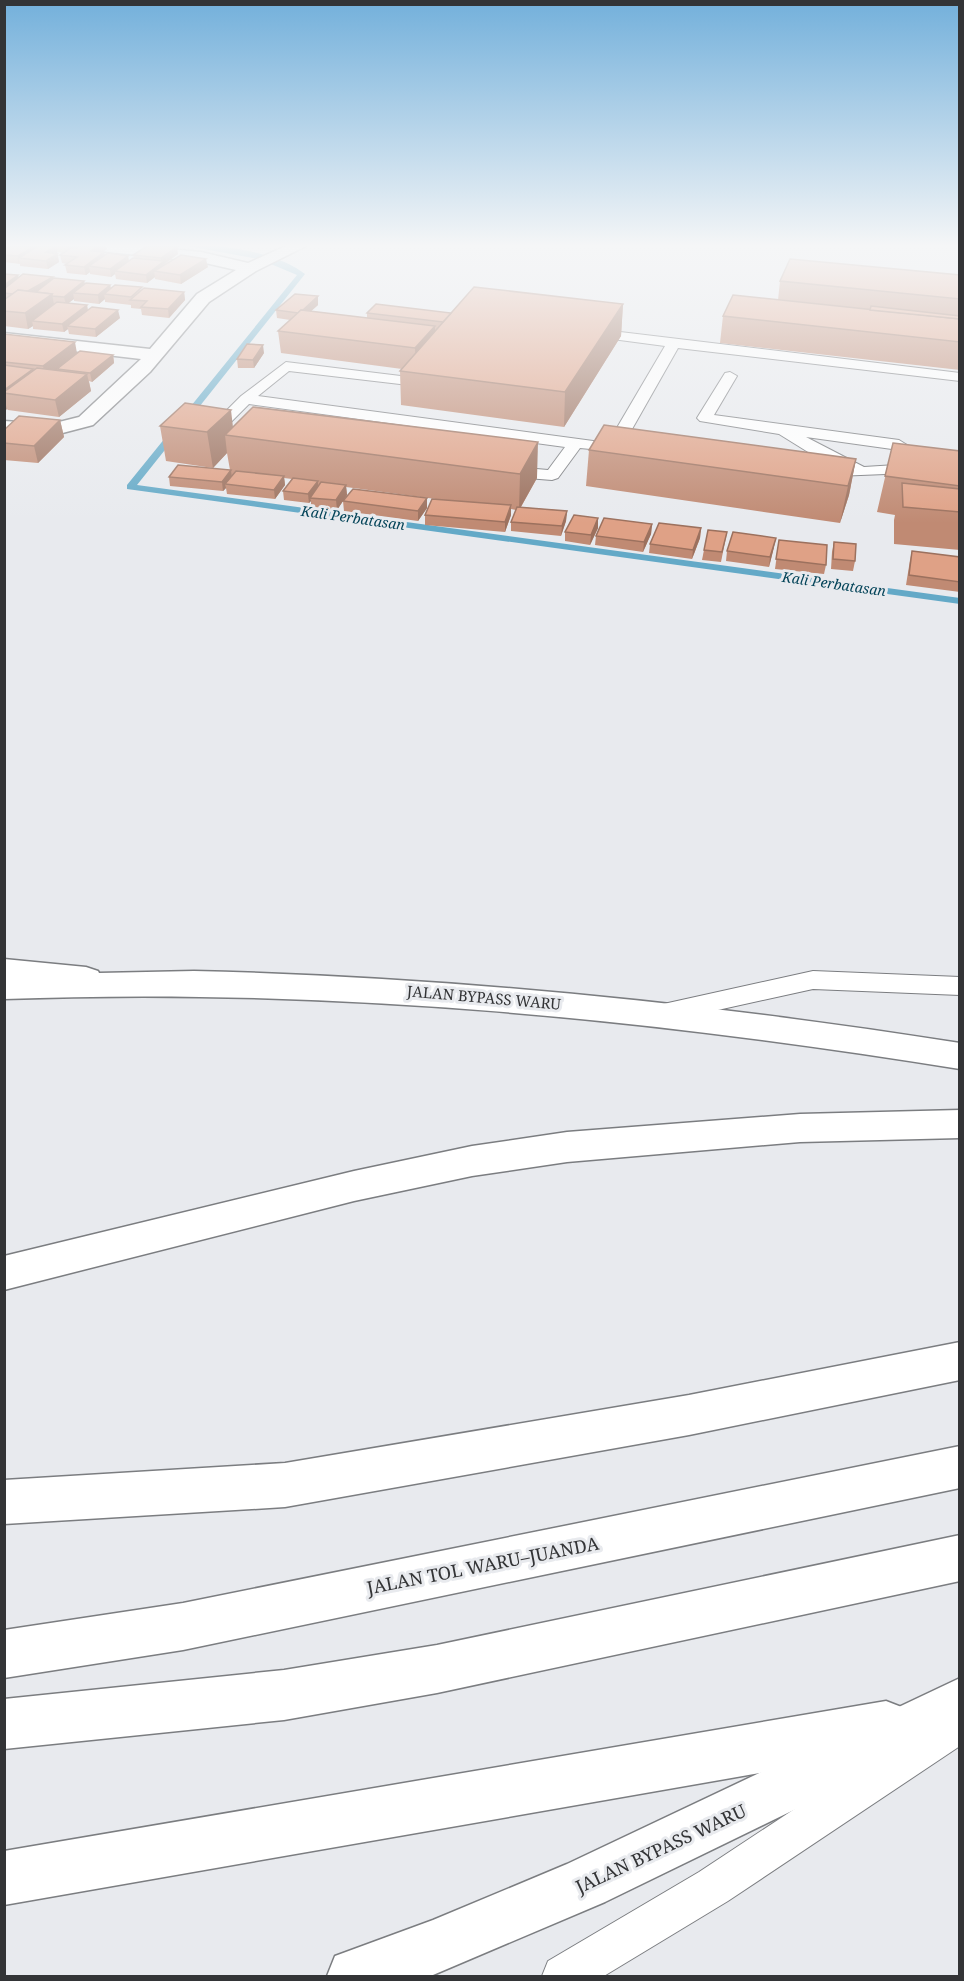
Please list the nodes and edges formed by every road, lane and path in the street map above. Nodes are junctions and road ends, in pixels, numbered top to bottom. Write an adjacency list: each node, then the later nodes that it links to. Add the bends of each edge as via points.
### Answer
1 (8, 338): 5 (main road)
2 (165, 338): 5 (main road)
3 (638, 338): 4 (lane)
4 (674, 343): 7 (lane); 17 (lane)
5 (154, 355): 12 (main road, via 86,421 51,430)
6 (730, 376): 13 (lane, via 705,418)
7 (960, 377)
8 (379, 378): 9 (lane); 10 (lane, via 286,366); 11 (lane)
9 (417, 382)
10 (246, 399): 11 (lane); 14 (lane, via 216,429)
11 (344, 412): 15 (lane, via 391,413)
12 (4, 427)
13 (783, 430): 16 (lane); 21 (lane, via 814,449)
14 (246, 435)
15 (576, 443): 17 (lane); 20 (lane, via 552,475)
16 (899, 445)
17 (613, 448): 18 (lane)
18 (636, 451)
19 (960, 466): 21 (lane)
20 (491, 469)
21 (868, 472): 22 (lane)
22 (797, 474)
23 (4, 970): 24 (main road)
24 (109, 981): 26 (main road, JALAN BYPASS WARU); 27 (main road, JALAN BYPASS WARU, via 437,992)
25 (960, 986): 27 (lane, via 813,980)
26 (4, 987)
27 (656, 1014): 28 (main road, JALAN BYPASS WARU)
28 (960, 1056)
29 (960, 1124): 30 (main road, via 800,1128 567,1147 483,1160 354,1186)
30 (4, 1273)
31 (960, 1360): 33 (main road, via 689,1415 285,1485)
32 (960, 1467): 35 (main road, JALAN TOL WARU–JUANDA, via 256,1611 52,1649)
33 (4, 1502)
34 (960, 1558): 37 (main road, via 437,1669 284,1695)
35 (4, 1654)
36 (948, 1715): 38 (main road); 39 (main road, JALAN BYPASS WARU, via 602,1878); 40 (lane, via 765,1854)
37 (4, 1724)
38 (4, 1878)
39 (355, 1977)
40 (563, 1977)

